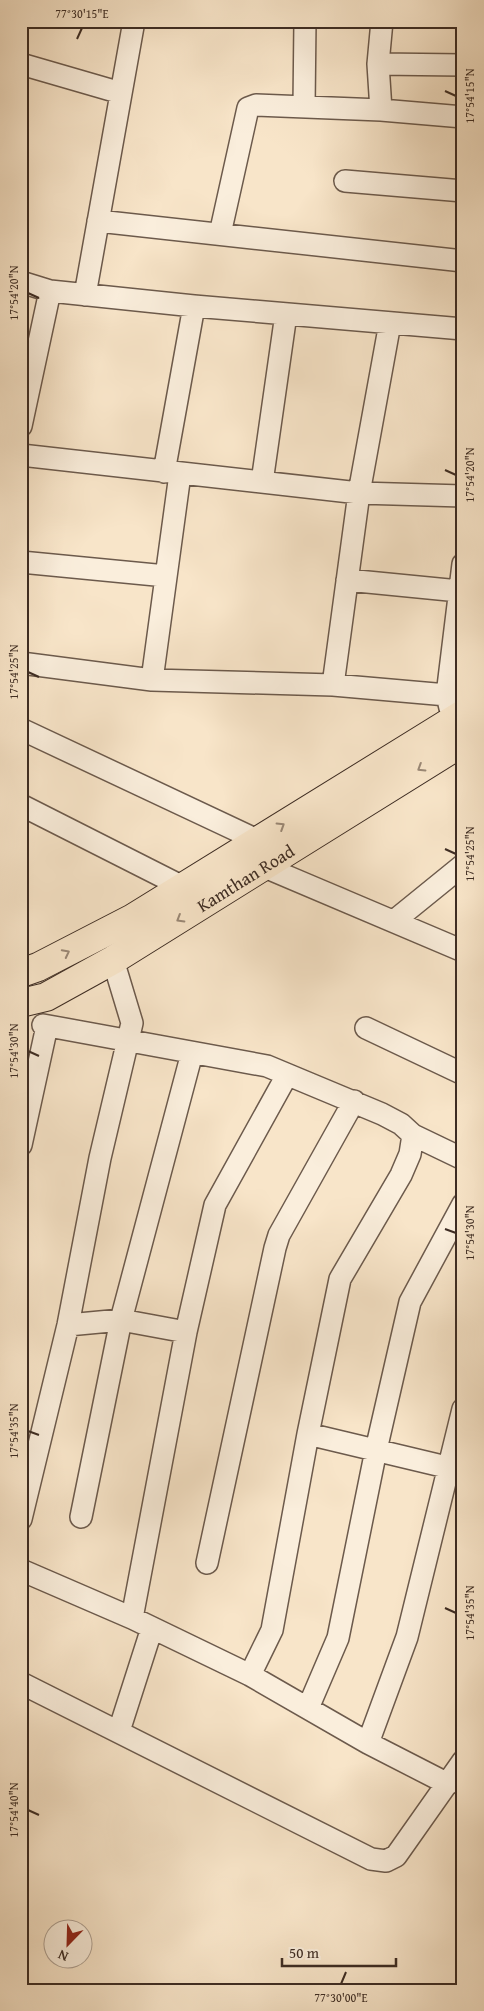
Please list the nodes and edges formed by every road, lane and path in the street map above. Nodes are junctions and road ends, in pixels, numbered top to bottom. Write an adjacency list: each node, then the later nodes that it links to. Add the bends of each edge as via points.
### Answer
1 (305, 21): 8 (street)
2 (382, 21): 4 (street)
3 (133, 22): 7 (street)
4 (378, 64): 6 (street); 9 (street)
5 (22, 65): 7 (street)
6 (463, 65)
7 (121, 93): 13 (street)
8 (304, 107): 9 (street); 14 (street, via 256,105 248,108)
9 (381, 110): 10 (street)
10 (463, 117)
11 (345, 181): 12 (street)
12 (463, 191)
13 (98, 221): 14 (street); 18 (street)
14 (220, 234): 15 (street)
15 (463, 261)
16 (21, 282): 17 (street)
17 (50, 291): 18 (street); 23 (street)
18 (85, 295): 19 (street)
19 (194, 306): 20 (street); 26 (street)
20 (286, 314): 21 (street); 27 (street)
21 (390, 323): 22 (street); 28 (street)
22 (463, 329)
23 (30, 344): 24 (street)
24 (21, 426)
25 (21, 455): 26 (street)
26 (172, 473): 27 (street); 32 (street)
27 (262, 482): 28 (street)
28 (360, 493): 29 (street); 33 (street)
29 (463, 496)
30 (21, 562): 32 (street)
31 (463, 564): 34 (street)
32 (166, 576): 36 (street)
33 (347, 580): 34 (street); 37 (street)
34 (459, 591): 38 (street)
35 (21, 664): 36 (street)
36 (152, 680): 37 (street)
37 (333, 686): 38 (street)
38 (457, 723): 41 (main road, Kamthan Road, one-way to 38); 44 (main road, Kamthan Road, one-way to 44)
39 (21, 729): 41 (street)
40 (21, 805): 45 (street)
41 (257, 840): 42 (main road, Kamthan Road)
42 (234, 855): 44 (street); 45 (main road, Kamthan Road)
43 (463, 865): 46 (street)
44 (265, 867): 46 (street); 48 (main road, Kamthan Road, one-way to 48)
45 (183, 887): 49 (main road, Kamthan Road, one-way to 45, via 133,918)
46 (394, 921): 47 (street)
47 (463, 951)
48 (113, 960): 50 (main road, Kamthan Road); 53 (street, via 132,1023)
49 (21, 973)
50 (33, 1000): 51 (street)
51 (45, 1025): 53 (street); 57 (street); 60 (street)
52 (366, 1028): 55 (street)
53 (128, 1042): 54 (street); 64 (street, via 100,1158)
54 (192, 1053): 56 (street, via 267,1066); 63 (street)
55 (463, 1074)
56 (287, 1075): 58 (street); 65 (street, via 216,1205)
57 (21, 1095)
58 (354, 1101): 59 (street, via 401,1124); 72 (street, via 279,1235)
59 (413, 1135): 61 (street); 67 (street, via 401,1176 340,1279)
60 (21, 1145)
61 (463, 1159)
62 (463, 1204): 68 (street, via 410,1302)
63 (121, 1320): 64 (street); 65 (street); 70 (street)
64 (68, 1325): 71 (street)
65 (186, 1332): 74 (street)
66 (463, 1409): 69 (street)
67 (308, 1434): 68 (street); 76 (street, via 272,1630)
68 (376, 1450): 69 (street); 78 (street, via 338,1638)
69 (456, 1469): 80 (street, via 407,1637)
70 (81, 1517)
71 (21, 1519)
72 (208, 1563)
73 (21, 1570): 74 (street)
74 (132, 1618): 75 (street)
75 (152, 1628): 76 (street); 79 (street)
76 (250, 1675): 78 (street)
77 (21, 1683): 79 (street)
78 (308, 1708): 80 (street)
79 (119, 1731): 82 (street, via 371,1860 396,1856)
80 (368, 1743): 82 (street)
81 (463, 1761): 82 (street)
82 (448, 1784)

